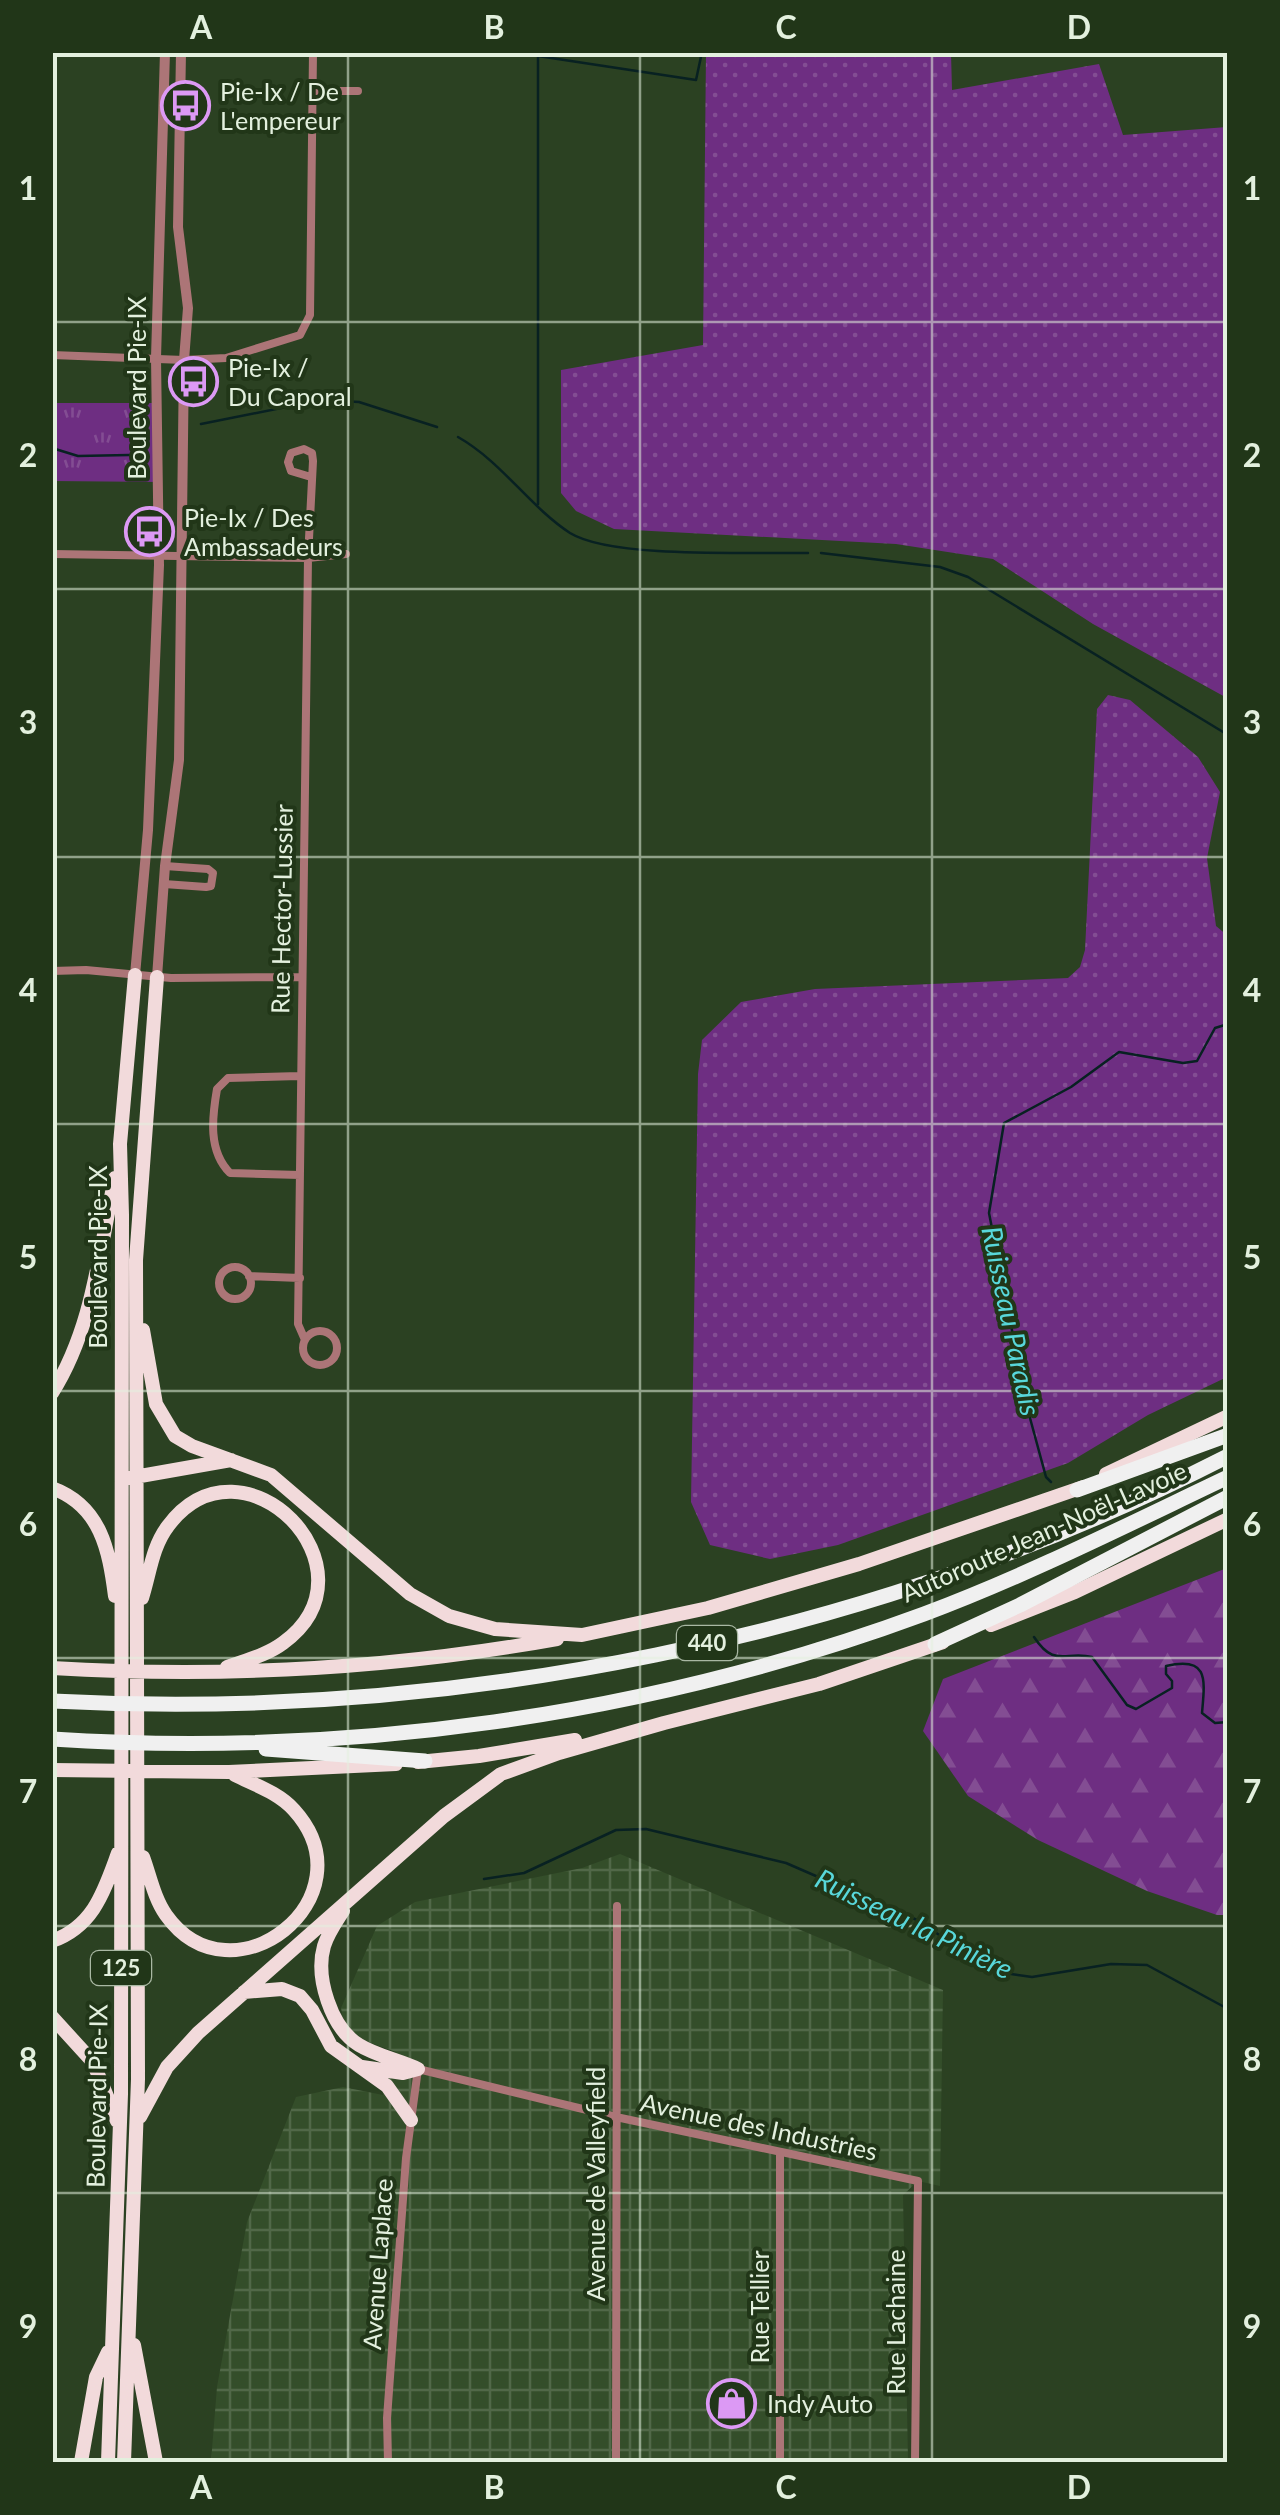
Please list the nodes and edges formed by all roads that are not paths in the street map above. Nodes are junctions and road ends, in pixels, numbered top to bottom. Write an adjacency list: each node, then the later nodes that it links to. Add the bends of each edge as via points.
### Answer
1 (165, 52): 7 (street, Boulevard Pie-IX)
2 (181, 52): 8 (street, Boulevard Pie-IX)
3 (313, 52): 4 (street)
4 (312, 91): 5 (street); 8 (street, via 307,326 300,335 226,358)
5 (358, 92)
6 (52, 355): 7 (street)
7 (156, 358): 8 (street); 13 (street, Boulevard Pie-IX)
8 (184, 360): 12 (street, Boulevard Pie-IX)
9 (312, 476): 14 (street, Rue Hector-Lussier)
10 (52, 554): 13 (street)
11 (346, 554): 14 (street)
12 (184, 556): 13 (street); 14 (street); 15 (street, Boulevard Pie-IX, via 179,760)
13 (159, 557): 18 (street, Boulevard Pie-IX, via 148,830)
14 (308, 558): 20 (street, Rue Hector-Lussier)
15 (165, 866): 16 (street, Boulevard Pie-IX); 16 (street, via 213,873 211,886)
16 (164, 884): 19 (street, Boulevard Pie-IX)
17 (52, 971): 18 (street)
18 (134, 975): 19 (street); 21 (highway, Boulevard Pie-IX)
19 (156, 977): 20 (street); 22 (highway, Boulevard Pie-IX)
20 (302, 977): 23 (street, Rue Hector-Lussier)
21 (127, 1059): 22 (highway, via 138,1056); 24 (highway, Boulevard Pie-IX)
22 (149, 1064): 28 (highway, Boulevard Pie-IX)
23 (299, 1076): 25 (street, Rue Hector-Lussier); 25 (street, via 228,1078 217,1089 214,1144 230,1173)
24 (119, 1158): 30 (highway, via 88,1315); 37 (highway, Boulevard Pie-IX)
25 (300, 1175): 27 (street, Rue Hector-Lussier)
26 (249, 1276): 26 (street, via 231,1267 219,1278 220,1288 241,1298); 27 (street)
27 (300, 1278): 29 (street, Rue Hector-Lussier, via 298,1324)
28 (136, 1294): 34 (highway, via 161,1418 180,1440); 35 (highway, Boulevard Pie-IX)
29 (305, 1340): 29 (street, via 312,1364 328,1364 335,1356 337,1345 326,1332)
30 (52, 1394)
31 (1228, 1416): 39 (highway)
32 (1228, 1435): 39 (highway)
33 (1228, 1456): 48 (highway, Autoroute Jean-Noël-Lavoie / 440, via 1091,1521 966,1569 647,1656 364,1698 214,1705)
34 (231, 1460): 35 (highway); 43 (highway, via 281,1482 394,1582 439,1611 496,1629)
35 (138, 1477): 37 (highway); 42 (highway, Boulevard Pie-IX)
36 (1228, 1477): 51 (highway, Autoroute Jean-Noël-Lavoie / 440, via 971,1596 747,1670 601,1704 450,1727)
37 (121, 1480): 45 (highway, Boulevard Pie-IX / 125)
38 (52, 1488): 45 (highway, via 81,1505 101,1531)
39 (1078, 1490): 43 (highway, via 795,1585)
40 (1228, 1497): 44 (highway)
41 (1228, 1519): 44 (highway, via 1075,1592)
42 (137, 1613): 45 (highway, Boulevard Pie-IX); 47 (highway, via 157,1544 188,1506 239,1493 286,1512 315,1558 309,1612 276,1648)
43 (582, 1635): 47 (highway, via 418,1659)
44 (936, 1644): 49 (highway, via 820,1684)
45 (127, 1647): 55 (highway, Boulevard Pie-IX / 125)
46 (52, 1668): 47 (highway)
47 (212, 1672)
48 (52, 1702)
49 (664, 1722): 52 (highway); 58 (highway, via 501,1774)
50 (52, 1738): 51 (highway, Autoroute Jean-Noël-Lavoie / 440)
51 (198, 1742): 52 (highway)
52 (426, 1761): 54 (highway)
53 (56, 1771): 54 (highway)
54 (230, 1772): 57 (highway, via 288,1804 312,1841 313,1890 288,1930 243,1949 192,1938 162,1908)
55 (130, 1794): 56 (highway, Boulevard Pie-IX / 125); 57 (highway, Boulevard Pie-IX)
56 (122, 1842): 60 (highway, via 95,1908 72,1932); 68 (highway, Boulevard Pie-IX / 125)
57 (138, 1844): 67 (highway, Boulevard Pie-IX)
58 (352, 1896): 61 (highway); 64 (highway, via 323,1949 332,2010 358,2044)
59 (616, 1906): 65 (street, Avenue de Valleyfield)
60 (52, 1941)
61 (243, 1992): 63 (highway, via 282,1989 300,1996 330,2046); 67 (highway, via 174,2058)
62 (52, 2017): 68 (highway, via 97,2069)
63 (362, 2068): 64 (highway); 66 (highway, via 390,2090)
64 (418, 2069): 65 (street, Avenue des Industries); 66 (street, Avenue Laplace)
65 (616, 2118): 69 (street, Avenue des Industries); 78 (street, Avenue de Valleyfield)
66 (410, 2120): 77 (street, Avenue Laplace)
67 (137, 2122): 71 (highway, Boulevard Pie-IX)
68 (119, 2128): 72 (highway, Boulevard Pie-IX / 125)
69 (780, 2152): 70 (street, Avenue des Industries); 79 (street, Rue Tellier)
70 (918, 2181): 80 (street, Rue Lachaine)
71 (129, 2320): 75 (highway, Boulevard Pie-IX); 76 (highway)
72 (112, 2342): 73 (highway, via 96,2377); 74 (highway, Boulevard Pie-IX / 125)
73 (81, 2462)
74 (108, 2462)
75 (124, 2462)
76 (156, 2462)
77 (388, 2462)
78 (616, 2462)
79 (780, 2462)
80 (915, 2462)

